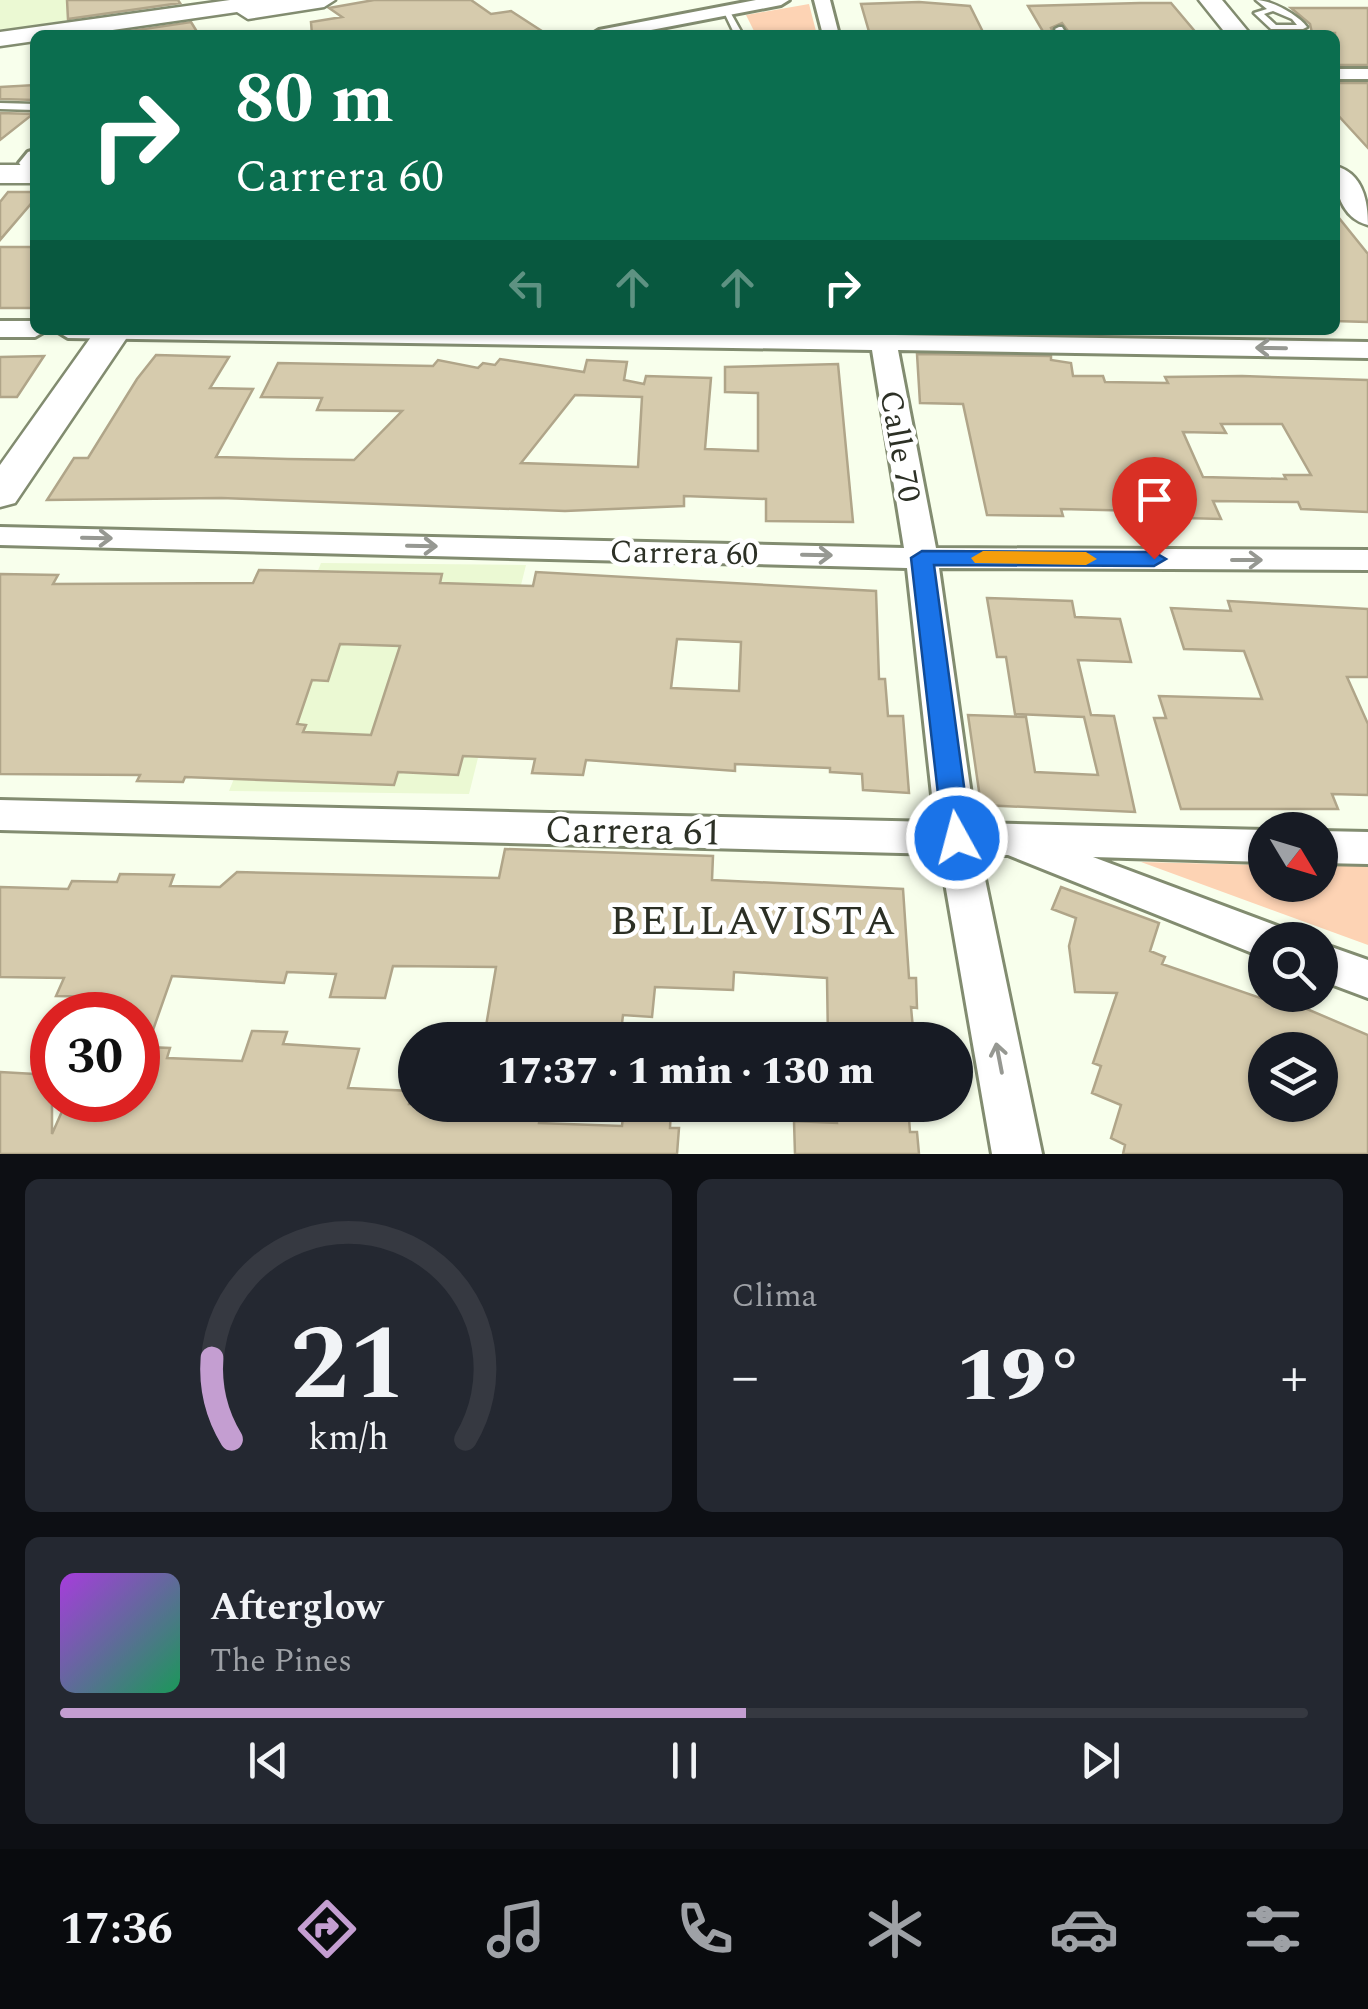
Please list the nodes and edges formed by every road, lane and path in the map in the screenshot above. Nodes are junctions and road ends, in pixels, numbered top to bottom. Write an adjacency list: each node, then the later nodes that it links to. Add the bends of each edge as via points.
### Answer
1 (324, 0): 7 (main road)
2 (781, 0): 9 (street)
3 (822, 0): 14 (street)
4 (1191, 0): 15 (main road)
5 (1210, 0): 16 (main road)
6 (1260, 0): 8 (lane)
7 (272, 2): 10 (main road); 11 (main road)
8 (1270, 10): 8 (lane, via 1292,14 1304,28 1274,27 1258,13)
9 (726, 12): 12 (street); 13 (lane)
10 (98, 30)
11 (289, 30)
12 (626, 30)
13 (736, 30)
14 (830, 30)
15 (1215, 30)
16 (1235, 30)
17 (30, 38): 18 (main road)
18 (0, 40)
19 (30, 42): 20 (main road)
20 (0, 47)
21 (1340, 74): 22 (street)
22 (1368, 74)
23 (0, 106): 24 (lane)
24 (30, 107)
25 (1340, 158): 26 (main road)
26 (1353, 188)
27 (0, 329): 28 (street)
28 (30, 330)
29 (111, 335): 33 (main road)
30 (754, 335): 31 (street)
31 (882, 336): 32 (street, one-way to 31); 35 (street, Calle 70)
32 (1368, 350)
33 (0, 494)
34 (0, 536): 35 (street, Carrera 60, one-way to 35)
35 (922, 558): 36 (street, Carrera 60, one-way to 36); 38 (street, Calle 70)
36 (1368, 560)
37 (0, 815): 38 (street, Carrera 61)
38 (957, 838): 39 (street, Carrera 61); 46 (street, Calle 70, one-way to 38)
39 (1002, 840): 40 (street, Carrera 61); 43 (street)
40 (1248, 846)
41 (1338, 847): 42 (street)
42 (1368, 848)
43 (1248, 933)
44 (1338, 968): 45 (street)
45 (1368, 979)
46 (1016, 1154)

